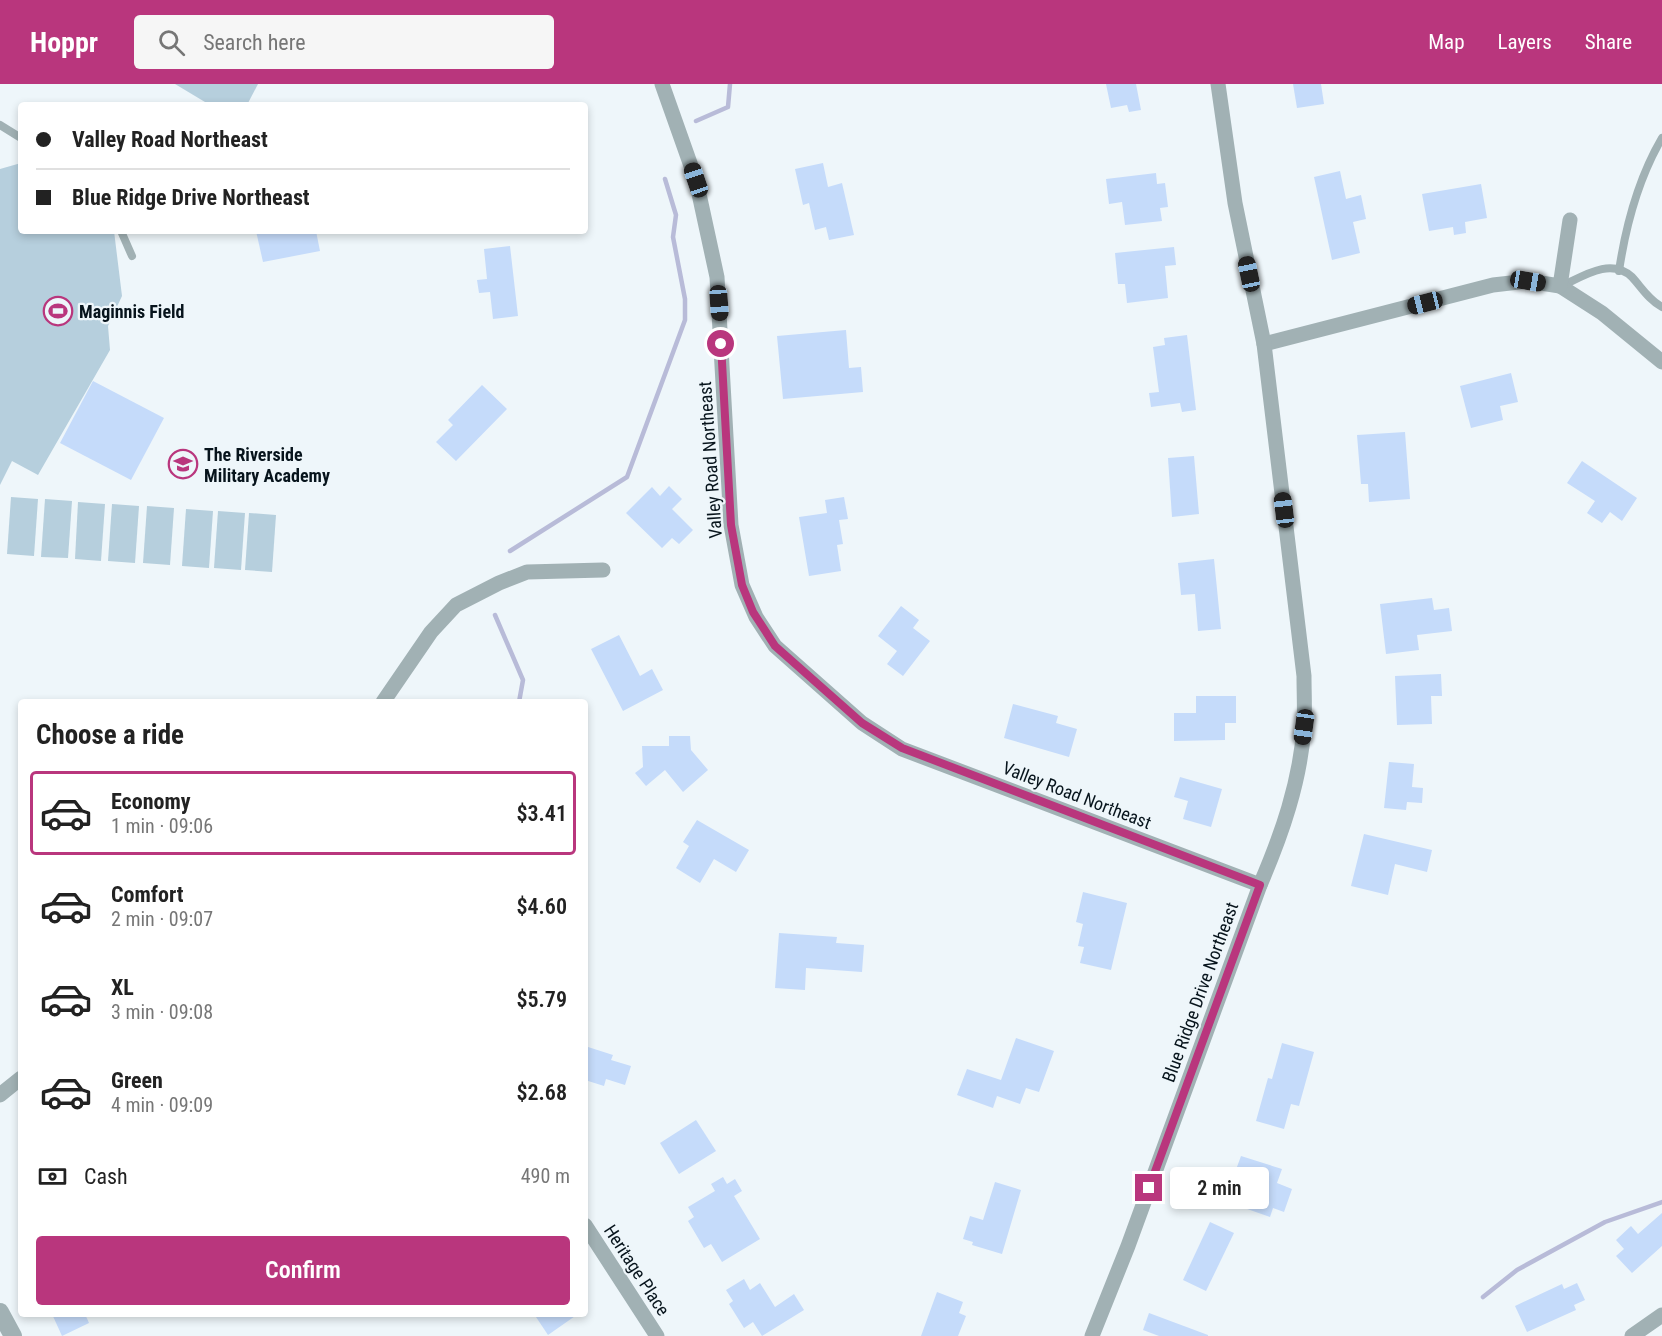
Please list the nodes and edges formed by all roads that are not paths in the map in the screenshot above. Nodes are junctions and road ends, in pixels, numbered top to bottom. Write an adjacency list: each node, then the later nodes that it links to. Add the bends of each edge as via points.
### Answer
1 (662, 84): 16 (street, Valley Road Northeast, via 696,180 717,278 731,525 742,585 775,646 862,723 902,748)
2 (1218, 84): 12 (street, Blue Ridge Drive Northeast, via 1235,203)
3 (0, 124): 4 (lane)
4 (18, 136)
5 (1662, 138): 9 (lane, via 1649,160 1631,210)
6 (1570, 220): 10 (street)
7 (122, 234): 8 (lane)
8 (132, 256)
9 (1619, 271): 10 (lane, via 1598,268); 11 (lane, via 1630,275)
10 (1560, 286): 12 (street, via 1528,281 1493,285); 13 (street, via 1602,313)
11 (1662, 308)
12 (1264, 344): 16 (street, Blue Ridge Drive Northeast, via 1304,676 1304,727 1297,778 1279,842)
13 (1662, 362)
14 (603, 570): 15 (street, via 527,572 456,605 431,632)
15 (385, 699)
16 (1260, 885): 24 (street, Blue Ridge Drive Northeast)
17 (18, 1080): 18 (street)
18 (0, 1095)
19 (588, 1230): 23 (street, Heritage Place)
20 (0, 1312): 22 (street)
21 (1662, 1314): 25 (street)
22 (13, 1336)
23 (657, 1336)
24 (1092, 1336)
25 (1632, 1336)

